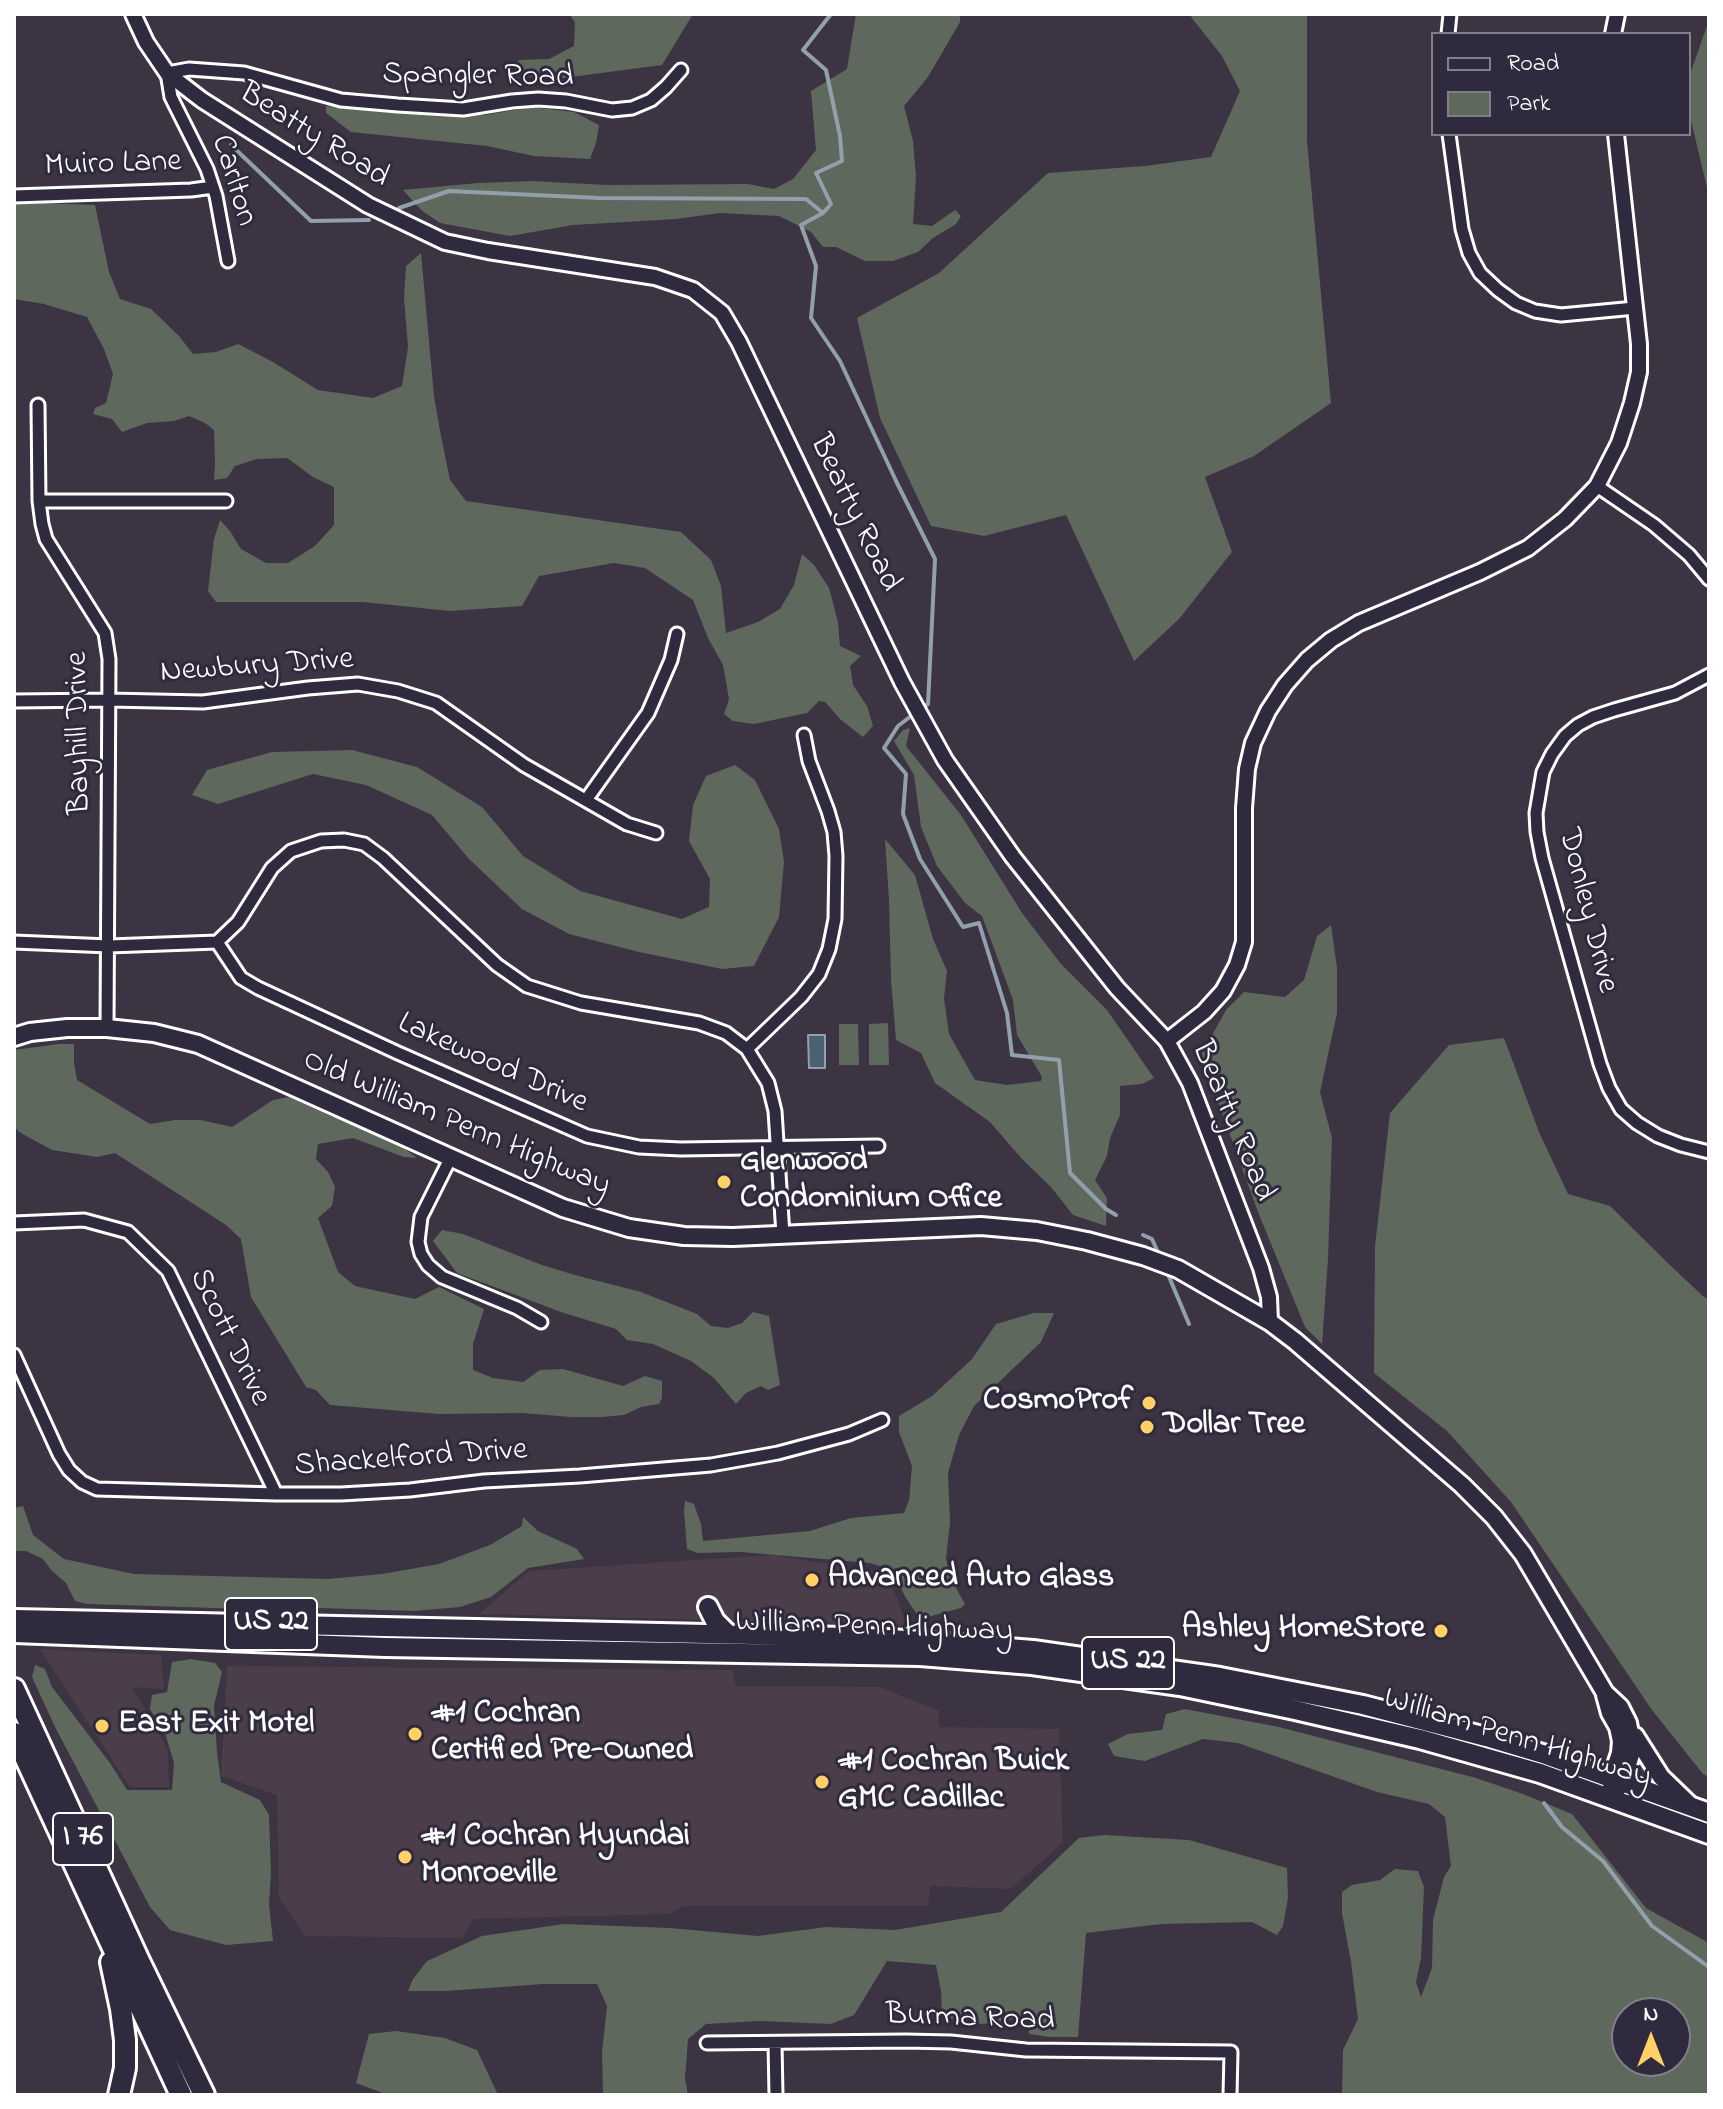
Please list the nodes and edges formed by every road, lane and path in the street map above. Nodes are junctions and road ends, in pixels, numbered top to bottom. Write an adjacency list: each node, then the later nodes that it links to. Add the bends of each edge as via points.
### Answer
1 (133, 14): 3 (street, Beatty Road)
2 (681, 70): 3 (street, Spangler Road, via 651,100 612,110 538,99 463,109 398,105 341,100 244,73)
3 (167, 73): 6 (street, Carlton, via 171,97); 27 (street, Beatty Road, via 368,205 445,242 655,277 693,290 722,313 945,760 1013,857 1117,988)
4 (1449, 136): 9 (street, via 1469,253 1498,290 1535,311 1561,315)
5 (1616, 136): 9 (street)
6 (213, 187): 7 (street, Muiro Lane); 8 (street, Carlton)
7 (14, 196)
8 (228, 261)
9 (1635, 308): 11 (street, via 1639,372 1619,443)
10 (38, 405): 12 (street, Bayhill Drive)
11 (1597, 486): 14 (street, via 1654,525); 27 (street, via 1528,548 1359,623 1319,650 1285,685 1253,743 1247,769 1244,942 1237,965 1204,1012)
12 (39, 501): 13 (street); 17 (street, Bayhill Drive, via 46,539 105,633)
13 (226, 501)
14 (1709, 579)
15 (677, 634): 20 (street, via 648,713)
16 (1709, 675): 31 (street, Donley Drive, via 1675,693 1578,725 1543,772 1536,813 1542,858 1609,1088 1637,1123 1658,1136)
17 (109, 700): 18 (street, Newbury Drive); 20 (street, Newbury Drive, via 203,702 358,684 398,691 436,703 524,765); 24 (street, Bayhill Drive)
18 (14, 701)
19 (804, 735): 28 (street, via 834,832 835,919 819,974)
20 (586, 800): 21 (street, Newbury Drive, via 627,824)
21 (656, 833)
22 (14, 942): 24 (street)
23 (217, 942): 24 (street); 28 (street, via 238,922 272,868 291,851 321,841 364,844 527,986 581,1003 699,1023 726,1033); 30 (street, Lakewood Drive, via 241,978 258,988 587,1136 667,1149)
24 (109, 946): 25 (street, Bayhill Drive)
25 (107, 1028): 26 (main road, Old William Penn Highway); 32 (main road, Old William Penn Highway, via 198,1044)
26 (14, 1037)
27 (1167, 1041): 36 (street, Beatty Road, via 1196,1096 1261,1268)
28 (747, 1049): 30 (street, via 768,1083)
29 (878, 1146): 30 (street, Lakewood Drive)
30 (778, 1147): 34 (street)
31 (1709, 1152)
32 (450, 1159): 34 (main road, Old William Penn Highway, via 563,1208 629,1228 684,1236); 35 (street, via 421,1217 421,1254 442,1277)
33 (14, 1223): 39 (street, Scott Drive, via 84,1220 128,1232 168,1271)
34 (783, 1235): 36 (main road, Old William Penn Highway, via 981,1226 1037,1231 1178,1269)
35 (541, 1322)
36 (1270, 1322): 45 (main road, Old William Penn Highway, via 1494,1517 1523,1554)
37 (14, 1355): 39 (street, Shackelford Drive, via 59,1454 82,1482 97,1489)
38 (882, 1420): 39 (street, Shackelford Drive, via 835,1438 711,1465 410,1490)
39 (276, 1494)
40 (14, 1619): 42 (highway, William Penn Highway / US 22)
41 (14, 1633): 49 (highway, William Penn Highway / US 22, via 385,1647 920,1656 1032,1665 1156,1681 1358,1724)
42 (686, 1633): 43 (highway, William Penn Highway / US 22); 43 (highway, via 708,1607)
43 (728, 1634): 48 (highway, William Penn Highway / US 22, via 971,1644 1220,1677 1425,1721)
44 (14, 1689): 57 (highway, I 76)
45 (1605, 1693): 46 (main road, Old William Penn Highway, via 1620,1707); 48 (main road, Old William Penn Highway, via 1621,1741)
46 (1631, 1731): 48 (main road, Old William Penn Highway, via 1633,1748); 50 (main road, via 1661,1777)
47 (14, 1733): 52 (highway, I 76)
48 (1617, 1779): 49 (main road, Old William Penn Highway); 50 (highway, William Penn Highway / US 22)
49 (1611, 1798): 51 (highway, William Penn Highway / US 22)
50 (1700, 1810)
51 (1709, 1834)
52 (103, 1923): 55 (highway, via 125,2040); 56 (highway, I 76)
53 (707, 2043): 54 (street, Burma Road)
54 (775, 2043): 58 (street); 59 (street, Burma Road, via 921,2041 1026,2050 1231,2052)
55 (119, 2095)
56 (181, 2095)
57 (204, 2095)
58 (776, 2095)
59 (1230, 2095)

